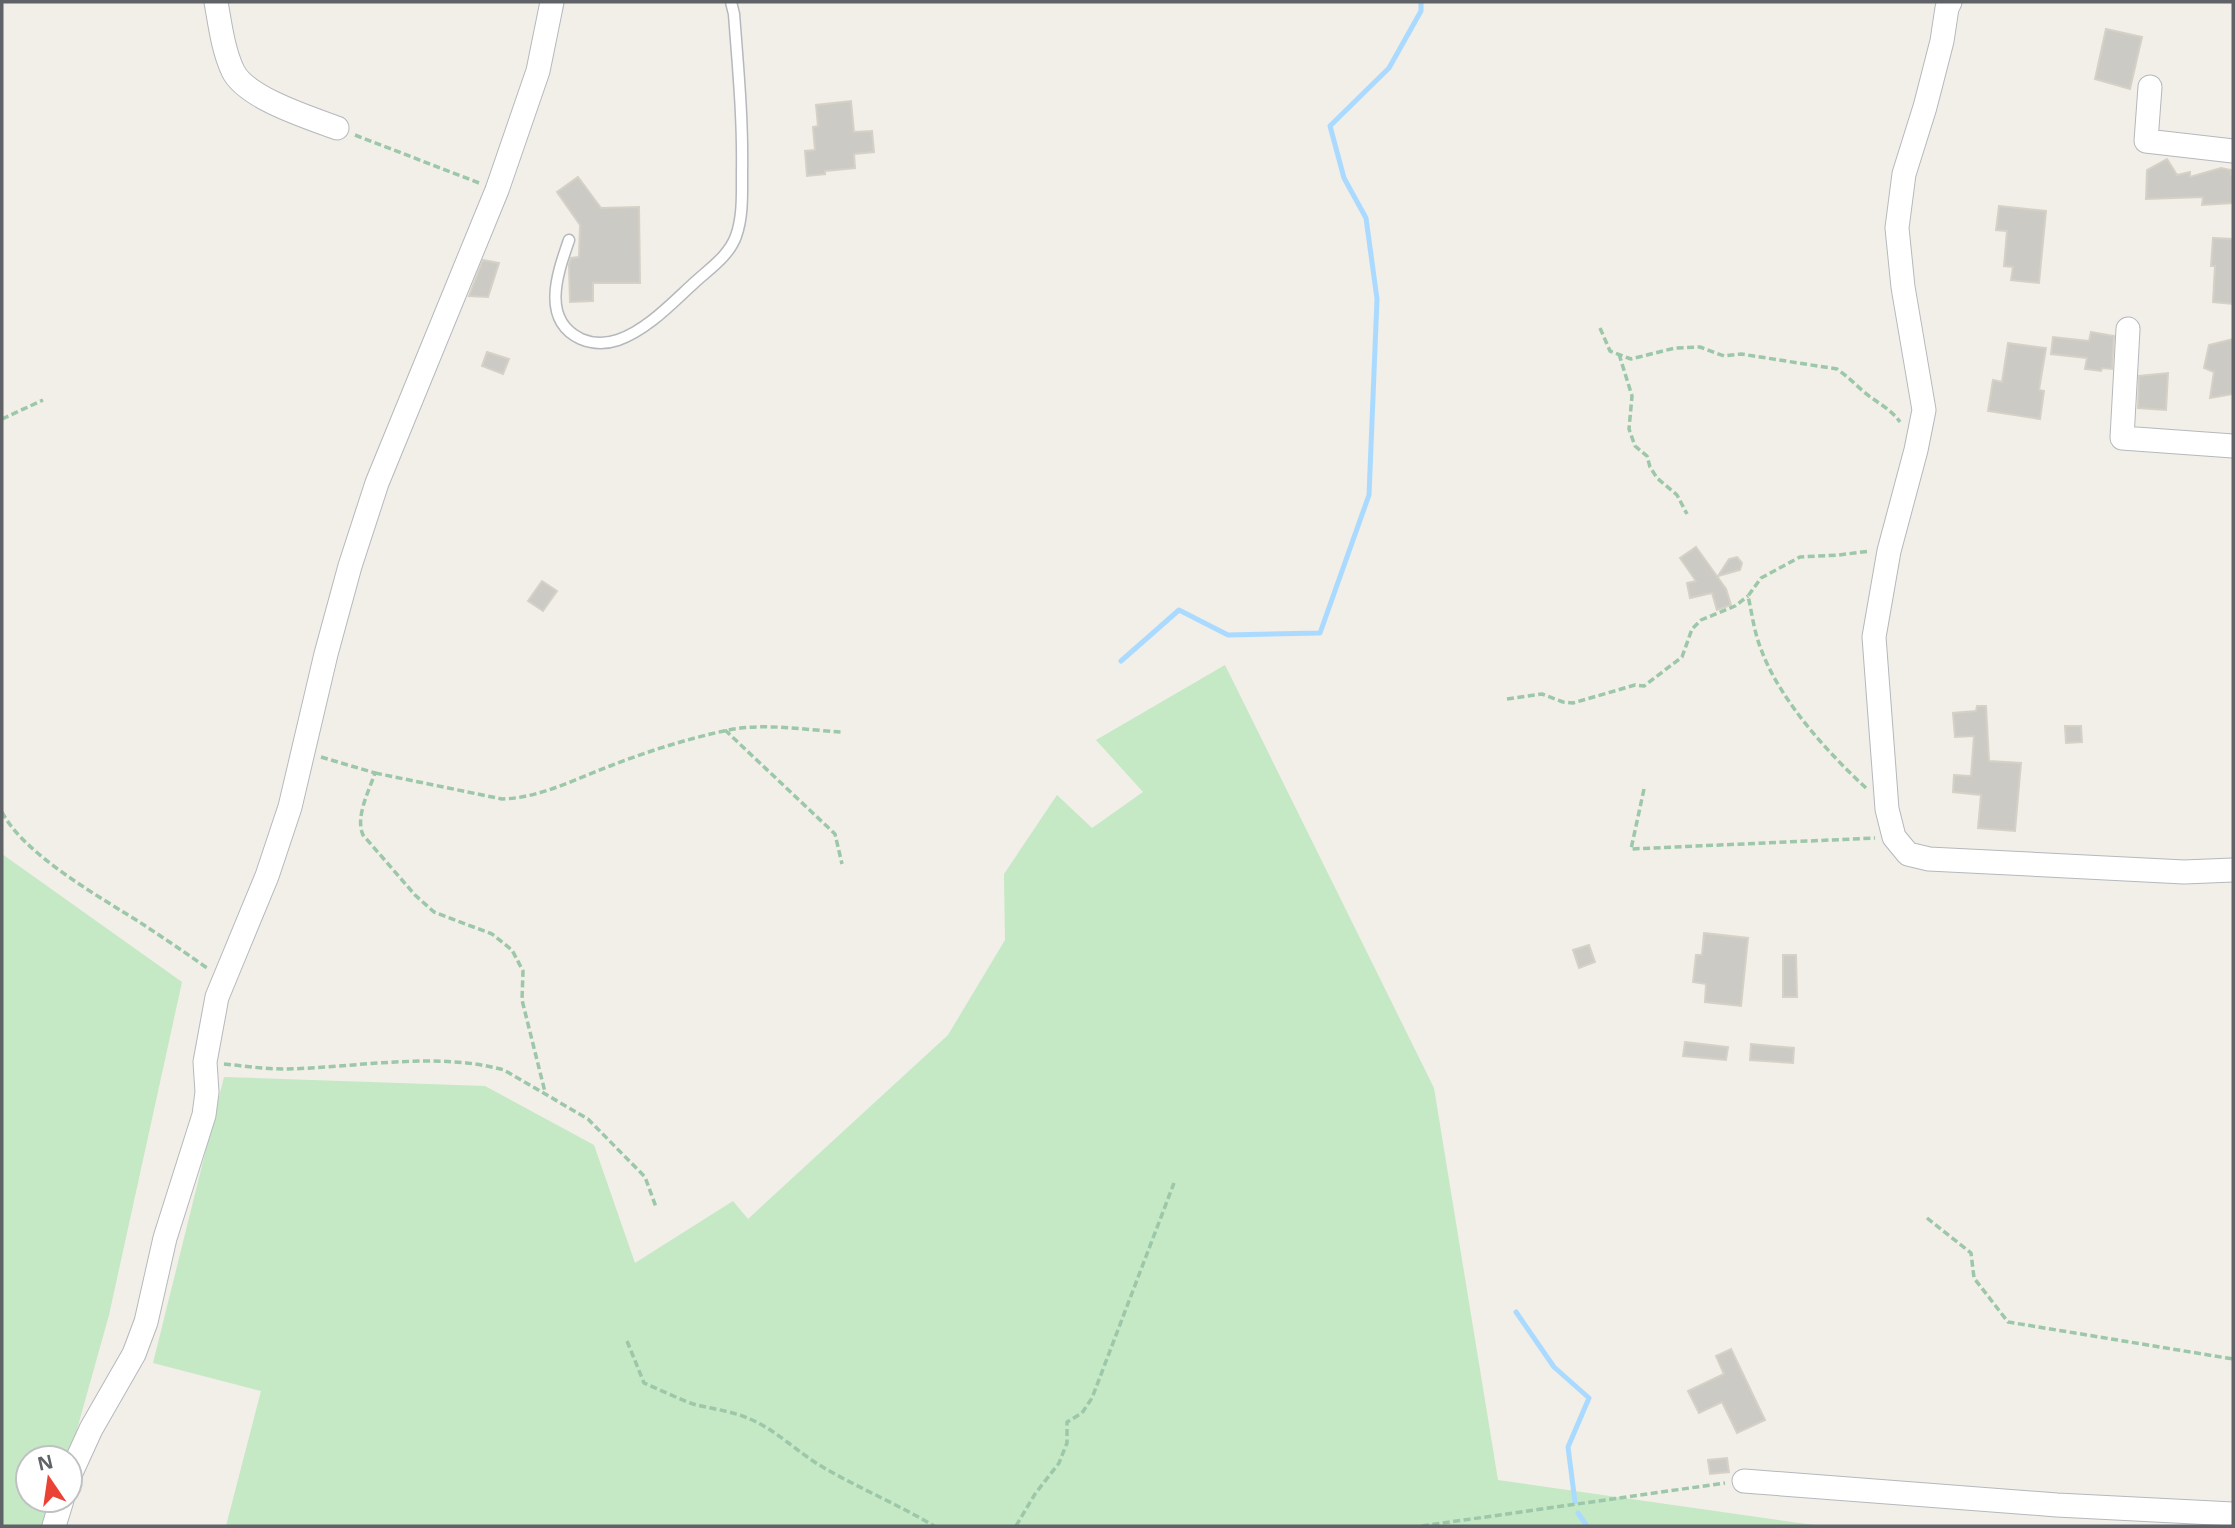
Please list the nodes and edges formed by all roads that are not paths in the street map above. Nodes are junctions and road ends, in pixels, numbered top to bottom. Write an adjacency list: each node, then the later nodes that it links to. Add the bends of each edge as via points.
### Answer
1 (216, 2): 6 (street, via 234,74 278,105)
2 (552, 2): 12 (street, via 538,71 497,190 377,483 350,566 277,850 223,978 205,1062 204,1115 165,1238 146,1322 134,1354)
3 (731, 2): 8 (lane, via 743,120 740,216 728,252 651,320 615,341 594,343 568,330 555,306 555,287)
4 (1950, 2): 11 (street, via 1904,174 1897,228 1924,410 1889,551 1874,637 1887,809 1894,837 1909,854 1929,859 2184,872)
5 (2150, 87): 7 (street, via 2146,141)
6 (337, 128)
7 (2233, 151)
8 (569, 240)
9 (2129, 329): 10 (street, via 2122,438)
10 (2233, 446)
11 (2233, 870)
12 (84, 1444)
13 (1744, 1481): 14 (street)
14 (2233, 1514)

